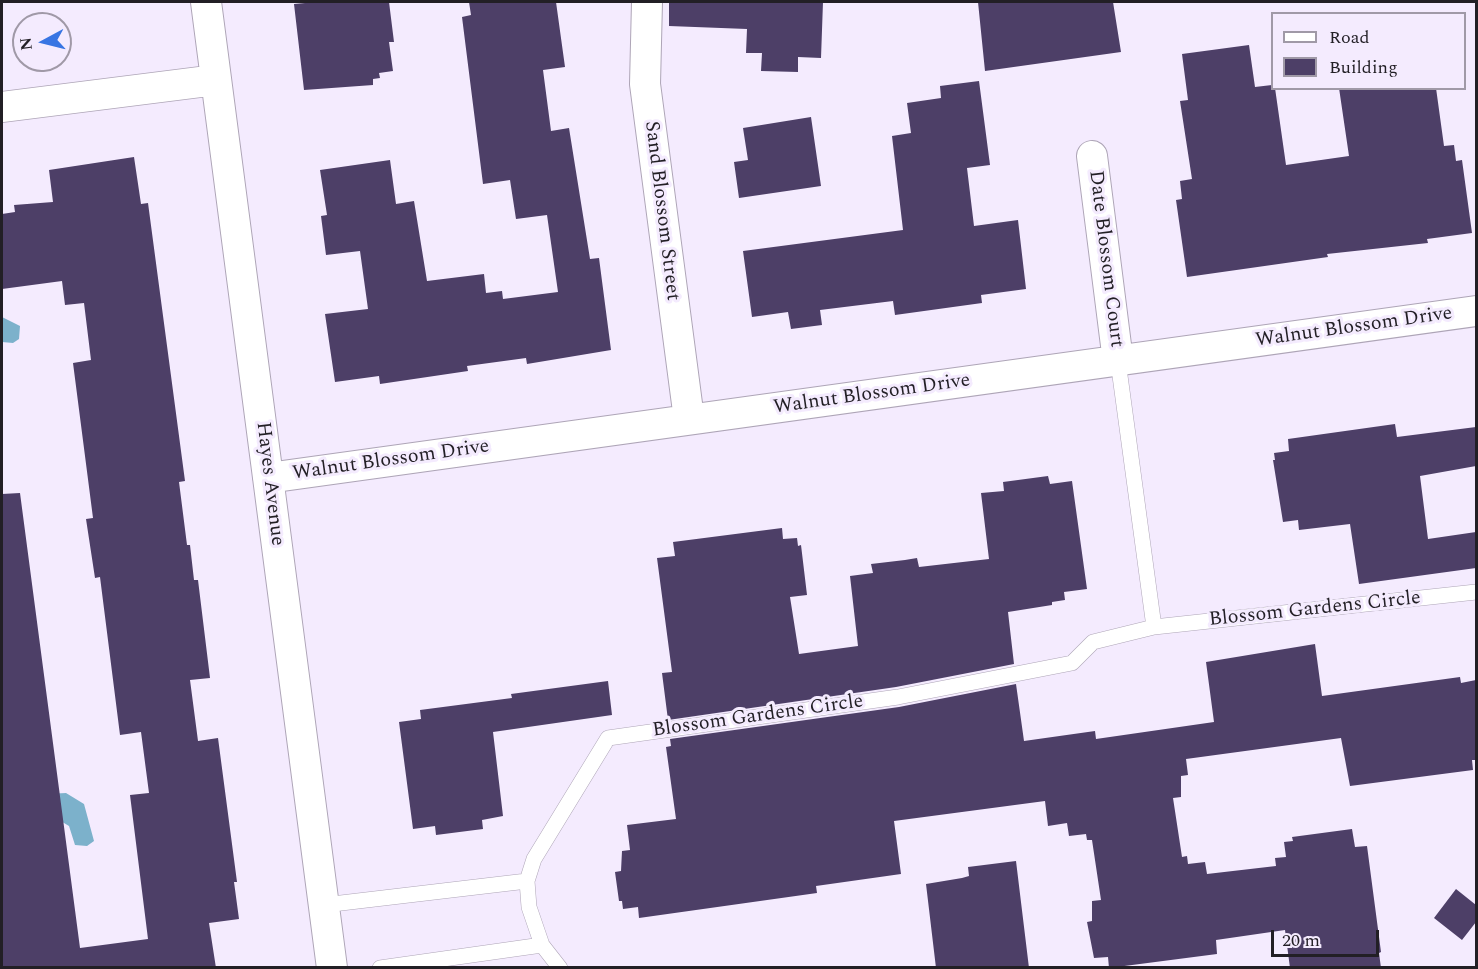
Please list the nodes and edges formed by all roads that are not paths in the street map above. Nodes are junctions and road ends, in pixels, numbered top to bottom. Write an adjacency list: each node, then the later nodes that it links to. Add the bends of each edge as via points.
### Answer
1 (206, 2): 3 (street, Hayes Avenue)
2 (647, 2): 8 (street, Sand Blossom Street, via 645,84)
3 (216, 80): 4 (street); 9 (street, Hayes Avenue)
4 (2, 107)
5 (1092, 156): 7 (street, Date Blossom Court)
6 (1476, 311): 7 (street, Walnut Blossom Drive)
7 (1118, 361): 8 (street, Walnut Blossom Drive); 11 (lane)
8 (689, 419): 9 (street, Walnut Blossom Drive)
9 (268, 478): 13 (street, Hayes Avenue)
10 (1476, 592): 11 (lane, Blossom Gardens Circle)
11 (1154, 627): 12 (lane, Blossom Gardens Circle, via 1092,642 1072,663 898,697 608,738 534,859)
12 (527, 881): 13 (lane); 14 (lane, Blossom Gardens Circle, via 529,907)
13 (324, 905): 15 (street, Hayes Avenue)
14 (542, 945): 16 (lane); 17 (lane, Blossom Gardens Circle)
15 (332, 968)
16 (380, 968)
17 (560, 968)

